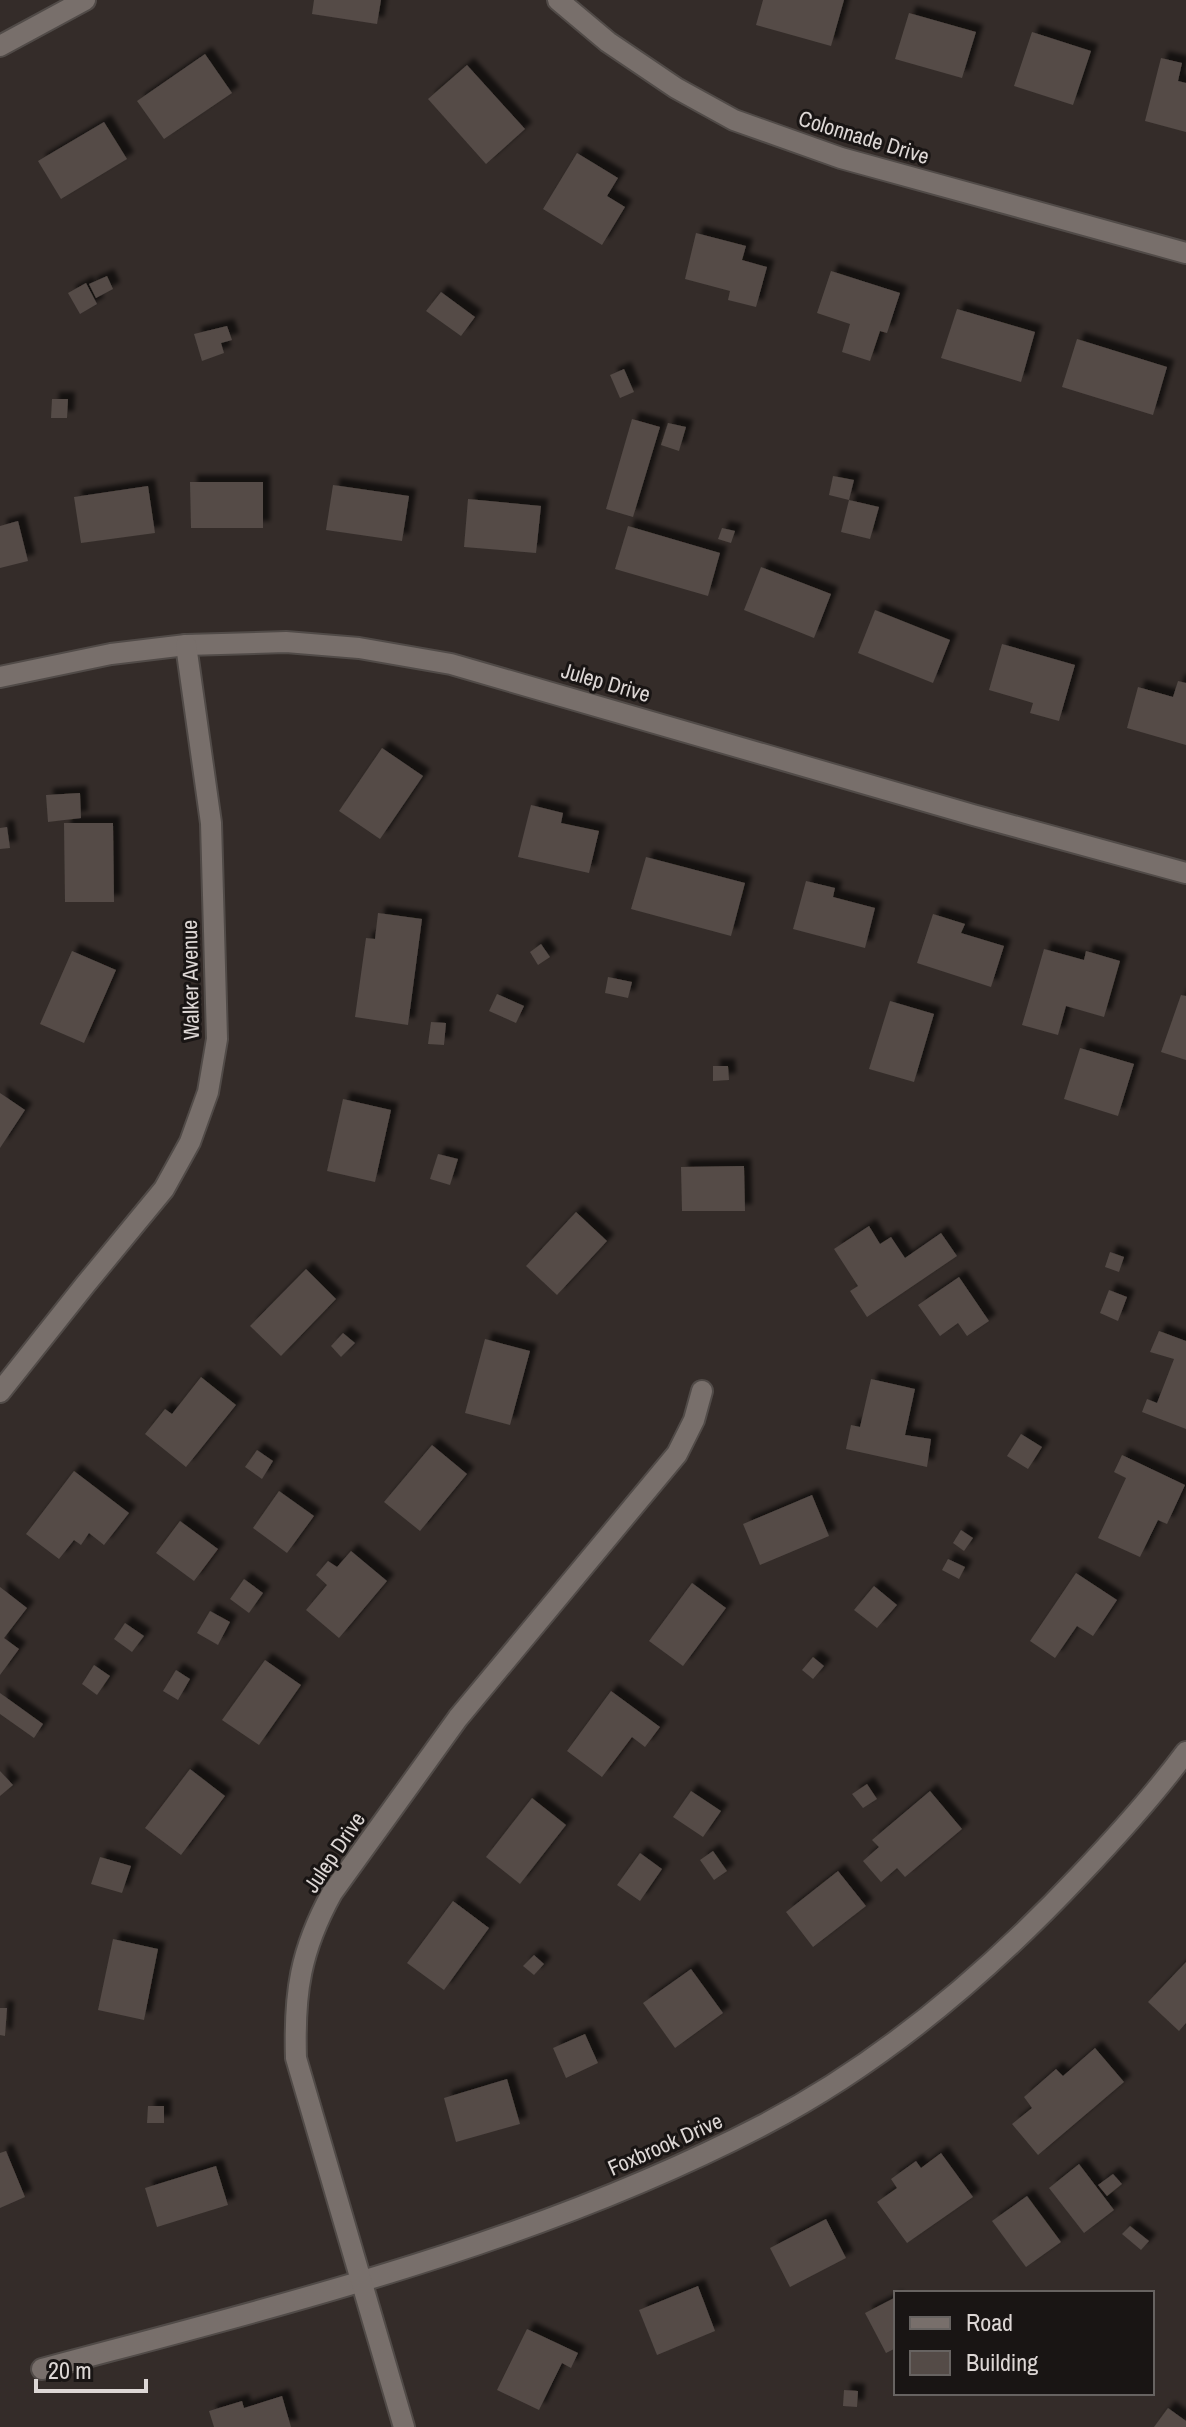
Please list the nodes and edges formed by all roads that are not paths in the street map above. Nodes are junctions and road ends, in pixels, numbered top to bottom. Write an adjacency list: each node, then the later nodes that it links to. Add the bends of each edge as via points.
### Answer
1 (85, 0): 3 (street)
2 (558, 0): 4 (street, Colonnade Drive, via 619,50 734,120 841,158)
3 (0, 46)
4 (1186, 253)
5 (186, 645): 6 (street, Julep Drive); 7 (street, Julep Drive, via 286,642 451,664); 9 (street, Walker Avenue, via 211,823 217,1039 208,1092 190,1142 164,1189)
6 (0, 677)
7 (1186, 873)
8 (702, 1391): 11 (street, Julep Drive, via 677,1454 458,1718 318,1918 302,1963 294,2010 296,2058)
9 (0, 1392)
10 (1186, 1752): 11 (street, Foxbrook Drive, via 1027,1931 951,2000 858,2069 766,2124 668,2172 476,2246)
11 (361, 2283): 12 (street, Foxbrook Drive); 13 (street, Julep Drive)
12 (42, 2369)
13 (404, 2427)

